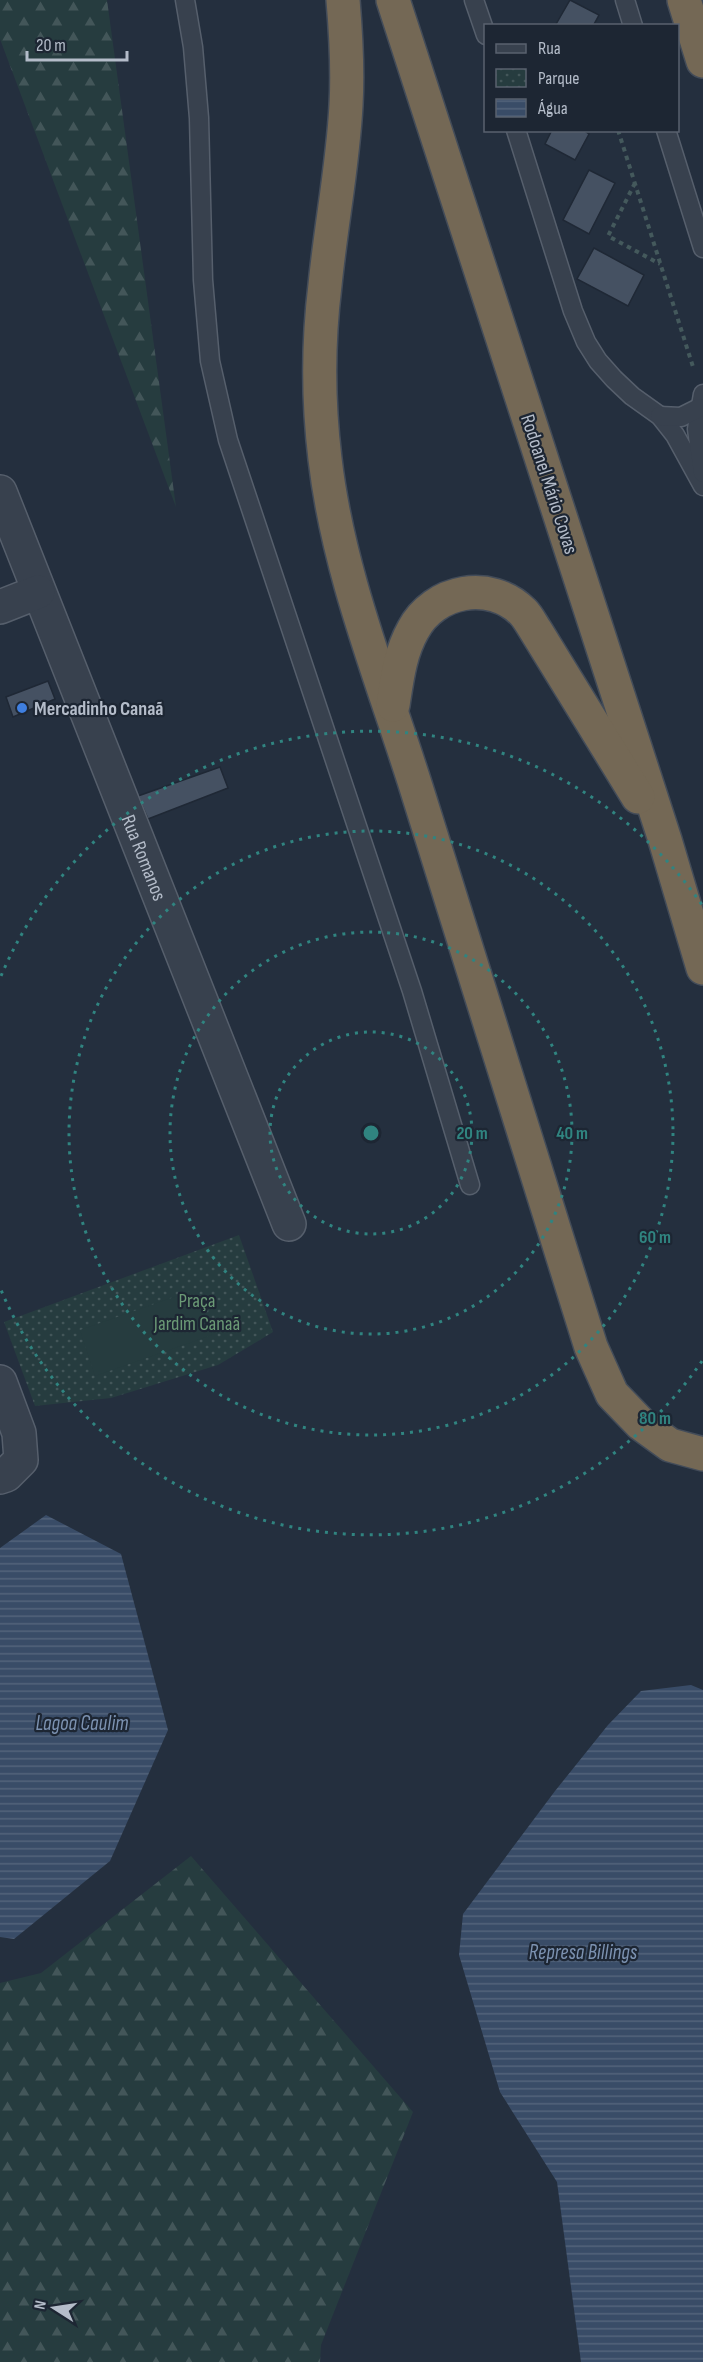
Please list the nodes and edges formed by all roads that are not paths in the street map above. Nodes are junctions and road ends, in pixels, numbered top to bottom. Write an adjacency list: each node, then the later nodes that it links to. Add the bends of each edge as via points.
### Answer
1 (185, 0): 23 (lane, via 199,118 202,279 210,361 228,440 412,991)
2 (343, 0): 20 (highway, via 346,105 320,335 320,399 340,547)
3 (393, 0): 21 (highway, Rodoanel Mário Covas)
4 (474, 0): 8 (lane)
5 (625, 0): 7 (lane)
6 (684, 0): 9 (highway)
7 (632, 24)
8 (484, 29)
9 (703, 62)
10 (517, 132): 14 (lane, via 586,342 614,380)
11 (667, 132): 12 (lane)
12 (703, 248)
13 (700, 394): 14 (lane, via 681,417); 15 (lane, via 697,429)
14 (660, 416): 16 (lane)
15 (703, 473)
16 (703, 486)
17 (0, 492): 18 (street, Rua Romanos)
18 (38, 592): 19 (street); 24 (street, Rua Romanos)
19 (0, 607)
20 (392, 710): 21 (highway, via 400,660 413,628 432,605 455,594 479,592 504,599 523,612 536,631); 26 (highway, via 591,1347 612,1394 641,1424 670,1445)
21 (665, 840): 22 (highway, Rodoanel Mário Covas)
22 (703, 968)
23 (470, 1185)
24 (289, 1224)
25 (0, 1382): 27 (street, via 19,1433)
26 (703, 1454)
27 (10, 1469)

